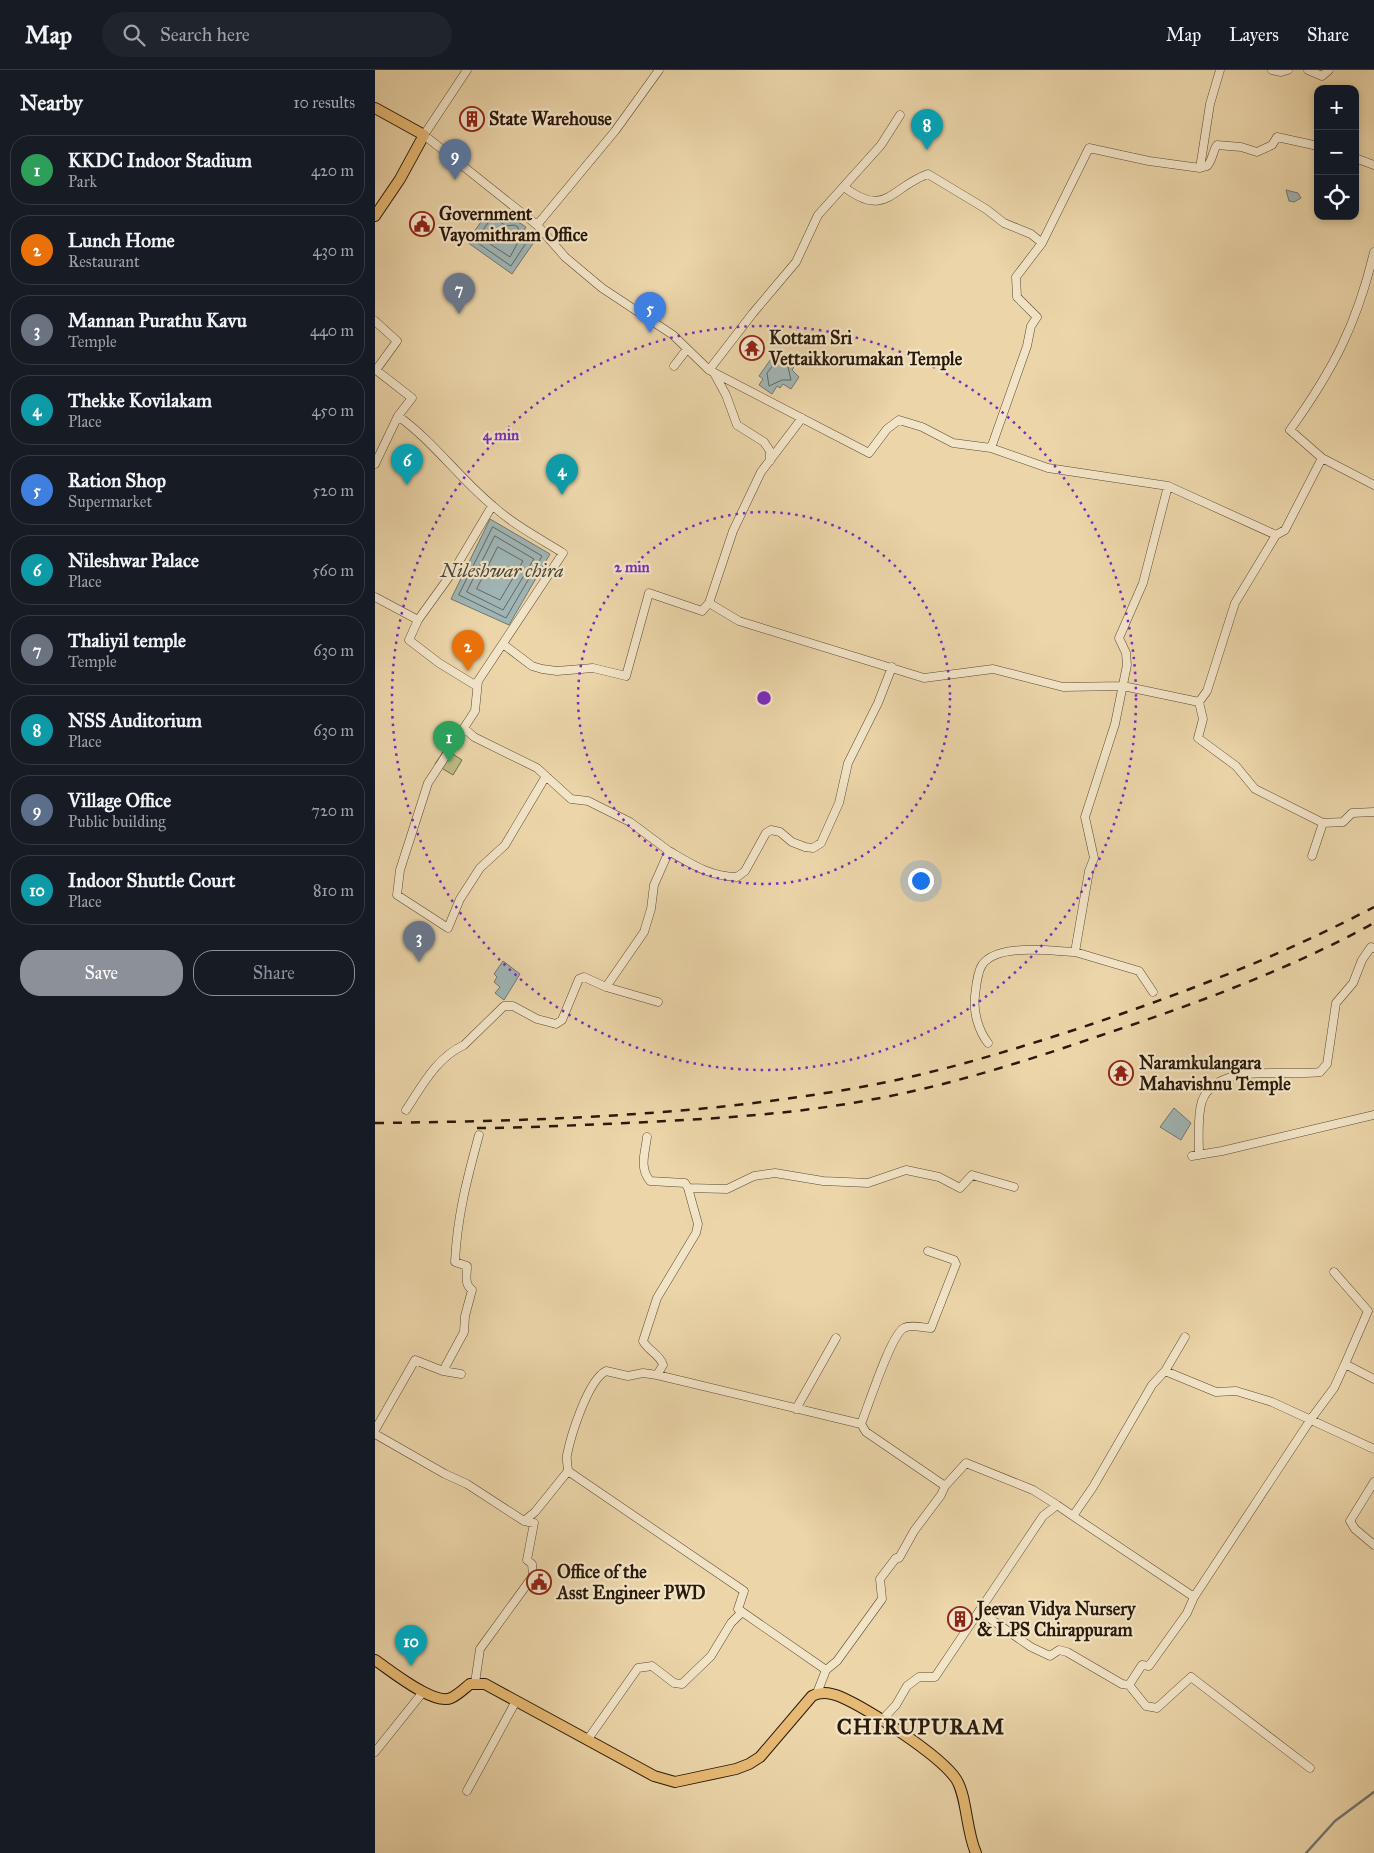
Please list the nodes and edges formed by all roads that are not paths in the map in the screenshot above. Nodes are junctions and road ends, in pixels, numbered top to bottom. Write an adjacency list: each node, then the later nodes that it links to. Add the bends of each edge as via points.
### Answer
1 (467, 70): 10 (street)
2 (659, 70): 17 (street, via 615,131)
3 (1220, 70): 14 (street, via 1210,104)
4 (1272, 70): 5 (street)
5 (1288, 70)
6 (1308, 70): 7 (street, via 1322,76)
7 (1329, 70)
8 (375, 108): 10 (main road)
9 (900, 115): 15 (street, via 881,145)
10 (424, 135): 16 (main road); 17 (street)
11 (1314, 145): 14 (street, via 1277,137 1272,145 1257,152 1217,145 1210,163)
12 (1359, 159): 13 (street)
13 (1374, 165)
14 (1200, 168): 18 (street, via 1089,148)
15 (843, 187): 18 (street, via 862,198 881,201 916,178 928,174 1004,223 1031,234); 23 (street, via 818,215 796,262 753,312)
16 (375, 216)
17 (537, 225): 21 (street, via 565,257 602,288 673,335)
18 (1042, 244): 26 (street, via 1016,277 1017,297 1037,317 1031,326)
19 (1374, 252): 27 (street, via 1355,316 1337,359 1290,430)
20 (375, 321): 24 (street, via 397,341 376,370 412,398)
21 (687, 349): 22 (street); 23 (street)
22 (674, 366)
23 (712, 372): 25 (street); 28 (street, via 728,400 737,425 764,442 770,451)
24 (398, 416): 29 (street); 32 (street, via 444,455)
25 (802, 418): 26 (street, via 869,454 887,429 899,420 922,427 953,443); 28 (street)
26 (991, 448): 31 (street, via 1048,468)
27 (1322, 458): 30 (street); 33 (street, via 1285,530)
28 (770, 460): 35 (street, via 733,531)
29 (375, 464)
30 (1374, 485)
31 (1168, 486): 33 (street); 40 (street, via 1143,583 1119,638 1127,664)
32 (492, 506): 36 (street); 37 (street, via 563,553)
33 (1276, 535): 41 (street, via 1235,603 1207,691)
34 (375, 598): 36 (street)
35 (709, 603): 37 (street, via 702,611 649,594 626,676 593,668 557,671 532,666); 38 (street, via 739,621)
36 (418, 620): 39 (street, via 409,640 475,685)
37 (503, 644): 39 (street)
38 (892, 667): 40 (street, via 924,678 993,669 1063,687); 46 (street, via 848,762 839,803 821,843 813,848 805,847 771,830 766,833 745,871 737,877 718,876)
39 (478, 681): 42 (street, via 475,711)
40 (1123, 686): 41 (street); 49 (street, via 1115,724 1085,817 1094,858)
41 (1199, 702): 45 (street, via 1203,718 1198,738 1236,766 1255,789)
42 (464, 728): 43 (street, via 474,737); 43 (street, via 429,783 400,870 397,895 448,928 460,899 480,868 505,845)
43 (546, 776): 46 (street, via 571,799 588,801 629,822)
44 (1374, 812): 45 (street, via 1352,813 1343,822)
45 (1323, 824): 47 (street)
46 (669, 851): 50 (street, via 654,885 644,932)
47 (1312, 856)
48 (1374, 948): 55 (street, via 1371,947 1353,982 1336,1002 1327,1064 1320,1072 1308,1074 1244,1073 1207,1091 1202,1102 1195,1156)
49 (1075, 952): 51 (street, via 1139,970); 53 (street, via 1007,952 994,954 981,966 974,1007 982,1036)
50 (606, 987): 52 (street); 54 (street, via 584,976 579,979 562,1020 556,1024 537,1020 513,1006 504,1006 430,1072)
51 (1153, 992)
52 (658, 1002)
53 (988, 1043)
54 (406, 1110)
55 (1374, 1115)
56 (479, 1135): 65 (street, via 454,1244 455,1262 467,1266 467,1287 472,1290 464,1332)
57 (647, 1137): 59 (street, via 642,1164 644,1174 650,1181 685,1183)
58 (1014, 1187): 59 (street, via 972,1175 960,1188 939,1177 906,1170 868,1183 823,1181 775,1173 754,1176 727,1189)
59 (688, 1188): 68 (street, via 698,1224 696,1233 657,1298 643,1341 661,1359 663,1365)
60 (928, 1250): 72 (street, via 954,1260 956,1264 931,1328 903,1328 892,1340)
61 (1334, 1272): 64 (street, via 1368,1311)
62 (1185, 1337): 66 (street)
63 (837, 1338): 70 (street)
64 (1345, 1364): 69 (street); 71 (street, via 1334,1388)
65 (443, 1371): 67 (street); 73 (street, via 415,1360)
66 (1165, 1371): 71 (street, via 1216,1392 1236,1391); 80 (street, via 1152,1385 1093,1488)
67 (461, 1374)
68 (657, 1375): 70 (street); 76 (street, via 628,1376 606,1371 599,1375 588,1391 579,1417 567,1456)
69 (1374, 1379)
70 (796, 1410): 72 (street)
71 (1311, 1419): 75 (street); 83 (street)
72 (861, 1424): 78 (street, via 866,1432)
73 (375, 1430)
74 (375, 1434): 81 (street, via 467,1484)
75 (1374, 1450)
76 (568, 1471): 81 (street); 85 (street, via 744,1592 738,1609)
77 (1374, 1482): 82 (street, via 1350,1521 1359,1534)
78 (945, 1486): 79 (street, via 966,1463 1033,1490); 87 (street, via 899,1558 880,1579 883,1600 837,1661)
79 (1057, 1505): 80 (street); 84 (street, via 1043,1516)
80 (1073, 1516): 83 (street)
81 (524, 1521): 88 (street, via 534,1523 527,1560 532,1564 533,1576 481,1649)
82 (1374, 1545)
83 (1194, 1597): 89 (street, via 1158,1655 1149,1666 1142,1665)
84 (979, 1611): 89 (street, via 1031,1647 1050,1656 1059,1650 1067,1652 1122,1684); 93 (street, via 935,1677 919,1677 907,1686)
85 (742, 1612): 87 (street); 94 (street, via 731,1623 711,1656 682,1684 674,1683 652,1666 637,1668)
86 (375, 1660): 90 (main road)
87 (826, 1670): 91 (street)
88 (475, 1683): 90 (main road, via 445,1700); 92 (main road, via 485,1684)
89 (1129, 1684): 96 (street, via 1146,1706 1157,1708 1191,1677)
90 (423, 1692): 95 (street)
91 (817, 1693): 93 (main road, via 840,1696); 94 (main road, via 808,1699 760,1757 749,1764 675,1782 654,1776)
92 (516, 1701): 94 (main road); 97 (street)
93 (882, 1720): 98 (main road, via 930,1755 956,1780)
94 (588, 1739)
95 (375, 1752)
96 (1310, 1768)
97 (467, 1791)
98 (976, 1853)

